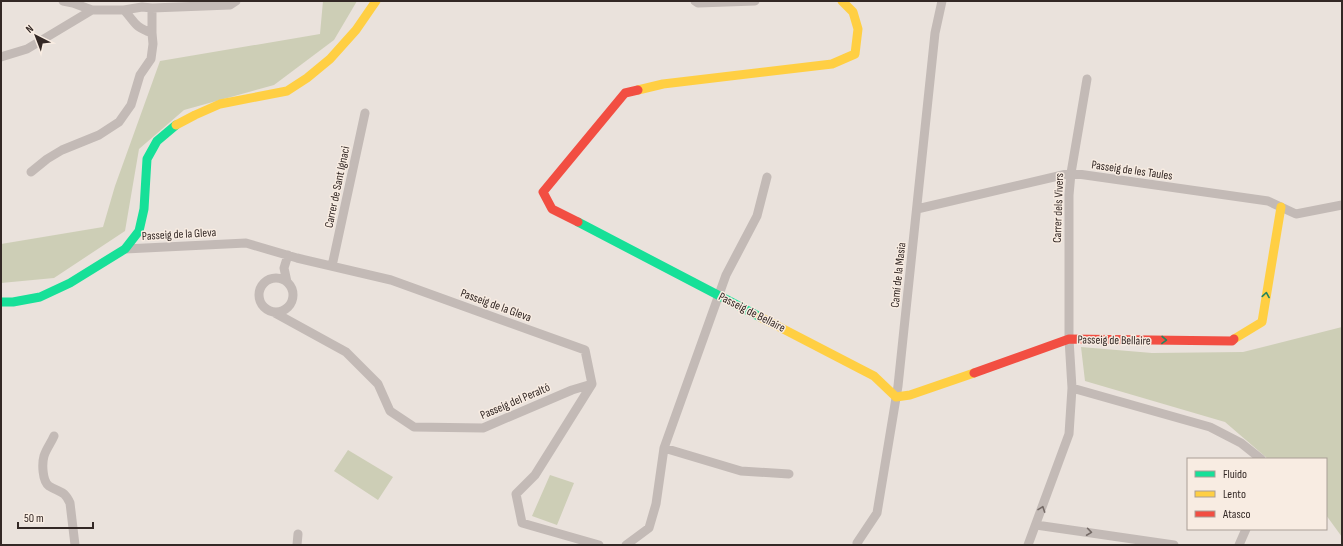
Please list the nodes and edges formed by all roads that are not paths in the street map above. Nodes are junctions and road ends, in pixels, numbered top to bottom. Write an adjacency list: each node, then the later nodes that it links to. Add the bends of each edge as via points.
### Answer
1 (63, 1): 10 (street)
2 (162, 1): 9 (street)
3 (236, 1): 9 (street, via 230,5)
4 (376, 1): 22 (street, via 356,30 330,59 287,92 220,104 173,127 157,141 147,160 144,209 139,231)
5 (694, 1): 6 (street)
6 (755, 1)
7 (842, 1): 26 (street, Passeig de Bellaire, via 853,12 858,28 856,54 832,64 663,84 625,93 543,192 552,209)
8 (942, 1): 21 (street, Camí de la Masia, via 935,32)
9 (152, 8): 11 (street); 12 (street)
10 (92, 10): 11 (street); 13 (street, via 27,49)
11 (124, 10): 12 (street, via 135,24)
12 (152, 33): 16 (street, via 151,59 140,75 131,105 119,122 99,135 62,150)
13 (1, 57)
14 (1087, 79): 17 (street, Carrer dels Vivers)
15 (365, 113): 24 (street, Carrer de Sant Ignaci)
16 (31, 172)
17 (1071, 173): 20 (street, Passeig de les Taules, via 1268,201); 21 (street, Passeig de les Taules); 29 (street, Carrer dels Vivers)
18 (767, 177): 26 (street, via 757,216 726,275)
19 (1342, 205): 20 (street, Passeig de les Taules, via 1296,214)
20 (1281, 207): 29 (street, Passeig de Bellaire, one-way to 20, via 1232,341 1262,322)
21 (917, 209): 32 (street, Camí de la Masia)
22 (125, 249): 23 (street, Passeig de la Gleva, via 246,243); 27 (street, via 70,283 40,297)
23 (288, 255): 24 (street, Passeig de la Gleva); 25 (street, via 284,268)
24 (332, 266): 30 (street, Passeig de la Gleva, via 391,280 585,350)
25 (287, 282): 28 (street, via 293,293 291,305 286,310); 28 (street, via 275,278 264,283 260,290 263,307)
26 (719, 296): 32 (street, Passeig de Bellaire, via 874,376); 34 (street)
27 (1, 302)
28 (275, 313): 30 (street, Passeig del Peraltó, via 346,352 378,384 390,411 414,427 483,428)
29 (1069, 339): 31 (street, Carrer dels Vivers); 32 (street, Passeig de Bellaire, via 910,395)
30 (592, 384): 42 (street, via 536,475 516,494 522,523)
31 (1072, 388): 35 (street, via 1210,427 1241,443); 37 (street, Carrer dels Vivers, one-way to 31, via 1069,434)
32 (896, 397): 44 (street, Camí de la Masia, via 877,513)
33 (54, 436): 40 (street, via 44,457 45,480 48,485 64,493 70,503)
34 (664, 448): 36 (street, via 741,471); 43 (street, via 656,504 649,528)
35 (1260, 458)
36 (789, 474)
37 (1036, 525): 45 (street, Carrer dels Vivers); 46 (street, one-way to 46)
38 (1246, 530): 47 (street)
39 (298, 534): 41 (street)
40 (75, 545)
41 (297, 545)
42 (599, 545)
43 (626, 545)
44 (858, 545)
45 (1028, 545)
46 (1174, 545)
47 (1239, 545)

